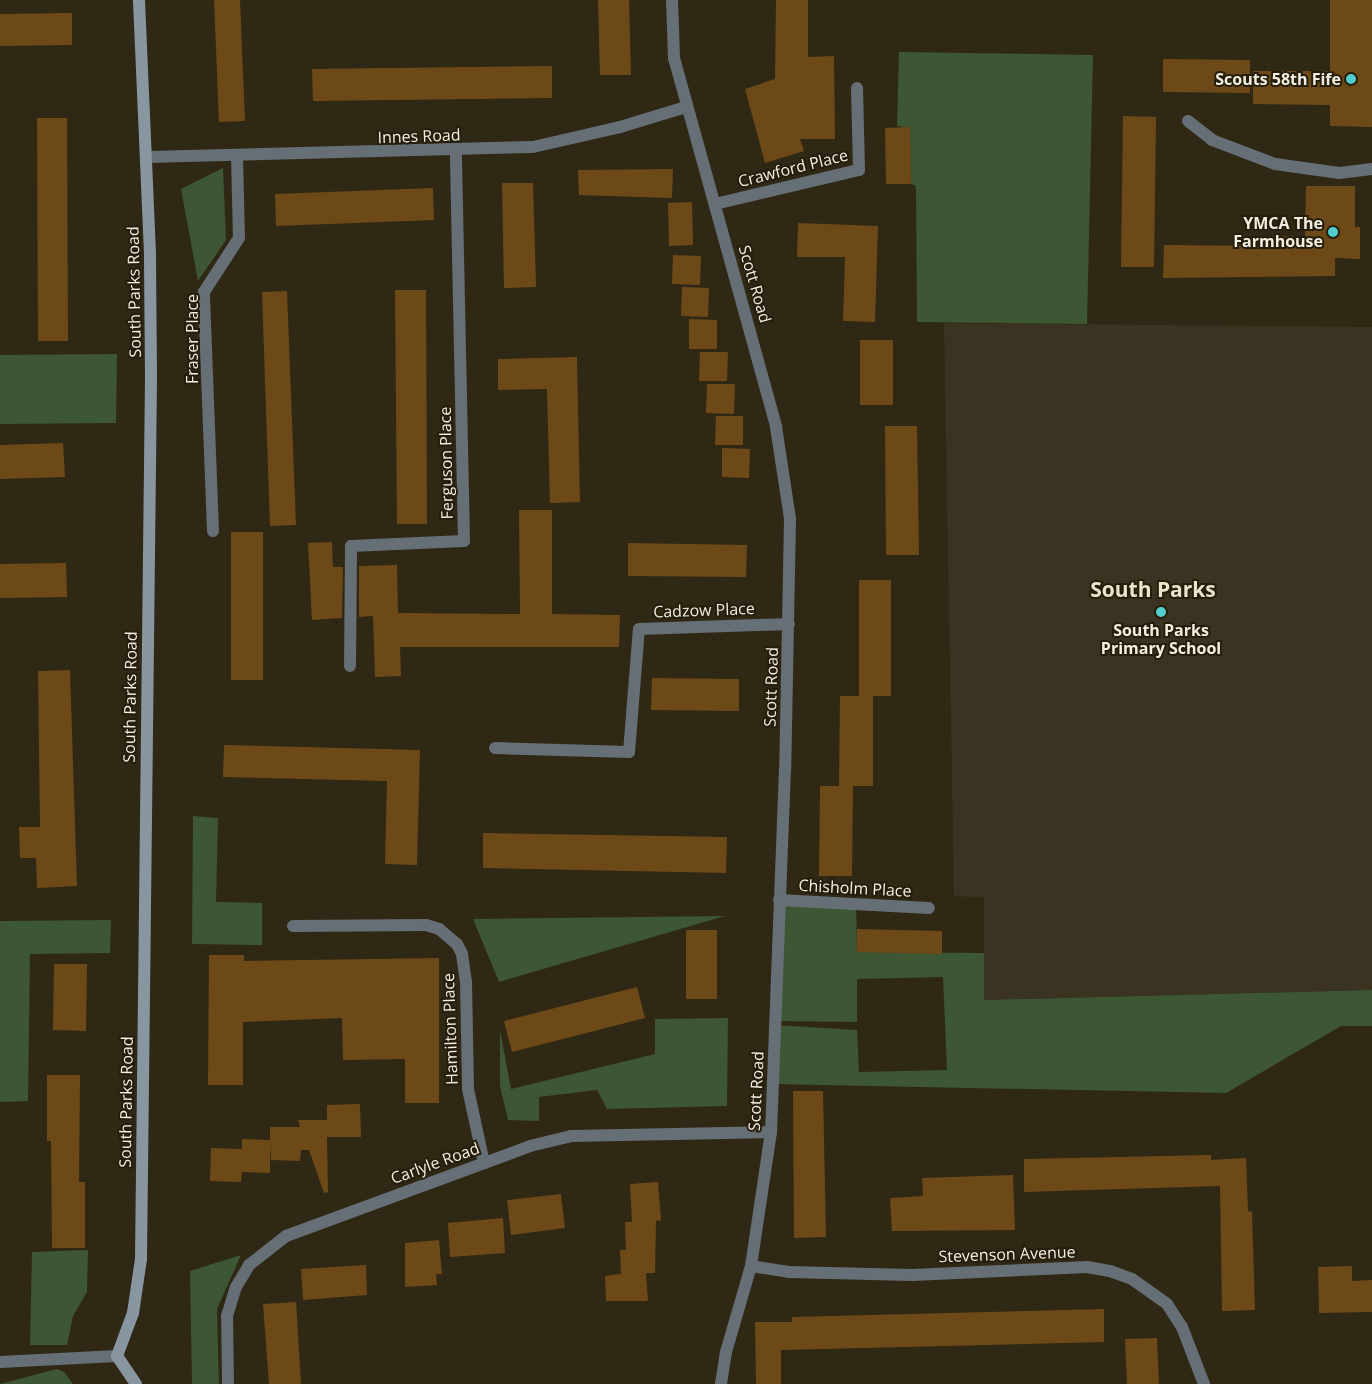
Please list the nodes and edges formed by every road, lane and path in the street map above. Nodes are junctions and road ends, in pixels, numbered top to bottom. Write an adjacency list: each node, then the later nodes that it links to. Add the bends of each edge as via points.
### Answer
1 (139, 0): 7 (street, South Parks Road)
2 (672, 0): 4 (street, Scott Road, via 674,58)
3 (856, 88): 10 (street, Crawford Place, via 859,170)
4 (686, 107): 6 (street, Innes Road, via 620,127 533,147); 10 (street, Scott Road)
5 (1188, 121): 9 (street, via 1212,140 1275,164 1339,173)
6 (456, 151): 8 (street, Innes Road); 13 (street, Ferguson Place, via 464,541 350,546)
7 (147, 156): 8 (street, Innes Road); 21 (street, South Parks Road, via 151,374 141,1259 133,1313)
8 (237, 156): 11 (street, Fraser Place, via 239,238 204,292)
9 (1372, 169)
10 (715, 204): 12 (street, Scott Road, via 776,427 790,519)
11 (213, 531)
12 (789, 624): 14 (street, Cadzow Place, via 639,629 629,752); 15 (street, Scott Road)
13 (350, 666)
14 (495, 748)
15 (779, 900): 16 (street, Chisholm Place); 18 (street, Scott Road)
16 (929, 908)
17 (293, 926): 19 (street, Hamilton Place, via 426,925 439,929 457,944 462,954 466,982 468,1089)
18 (770, 1132): 19 (street, Carlyle Road, via 571,1136); 20 (street, Scott Road)
19 (484, 1162): 24 (street, Carlyle Road, via 286,1236 258,1256 242,1275 229,1309)
20 (751, 1266): 25 (street, Scott Road, via 726,1352); 26 (street, Stevenson Avenue, via 789,1272 912,1274 1087,1267 1110,1270 1132,1278 1167,1304 1182,1328)
21 (117, 1356): 22 (street); 23 (street)
22 (0, 1362)
23 (136, 1384)
24 (228, 1384)
25 (721, 1384)
26 (1204, 1384)

